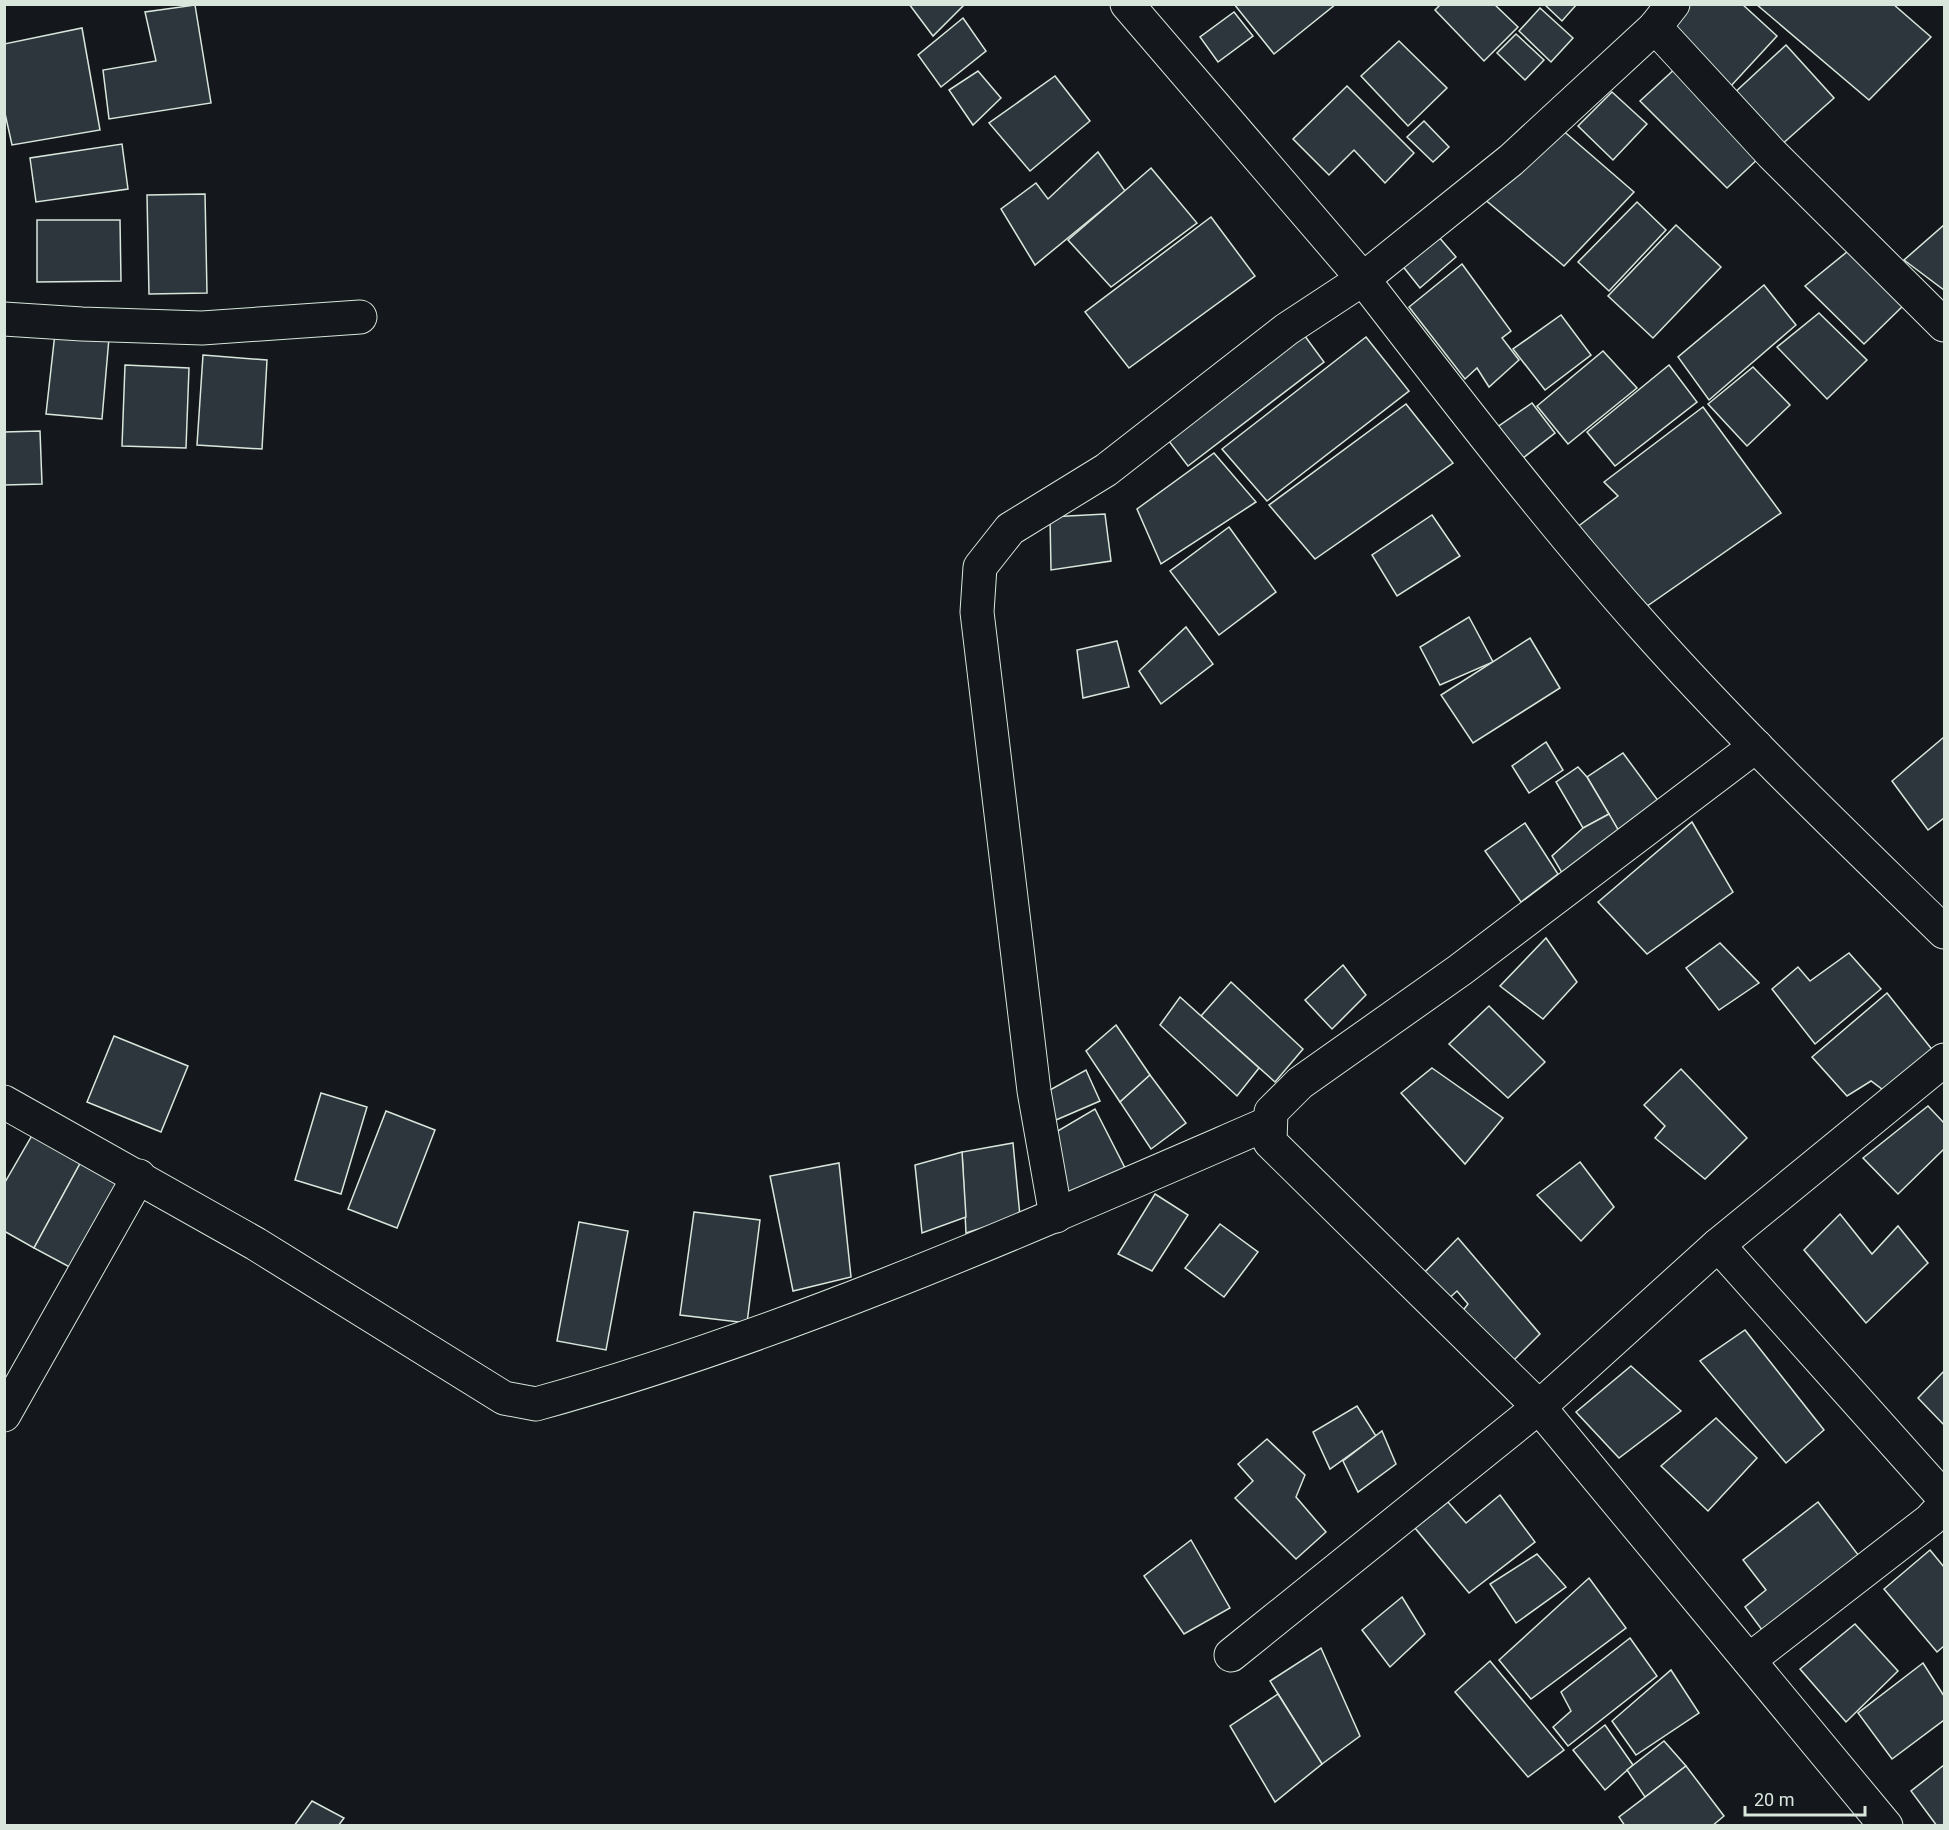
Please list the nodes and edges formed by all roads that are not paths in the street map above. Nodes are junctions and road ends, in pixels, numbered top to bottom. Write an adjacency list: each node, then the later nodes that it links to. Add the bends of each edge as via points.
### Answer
1 (1127, 4): 3 (street)
2 (1664, 16): 3 (street, via 1511,159); 6 (street, via 1772,154)
3 (1363, 279): 7 (street, via 1540,504 1646,629); 13 (street, via 1287,329 1106,470 1010,529 980,567 977,612 1034,1091)
4 (360, 317): 5 (street, via 202,328)
5 (4, 319)
6 (1944, 325)
7 (1756, 746): 8 (street); 11 (street, via 1487,951 1300,1083 1271,1112)
8 (1944, 932)
9 (1944, 1060): 14 (street)
10 (4, 1102): 12 (street)
11 (1269, 1123): 13 (street); 15 (street, via 1270,1142 1277,1151)
12 (139, 1176): 13 (street, via 504,1398 536,1404 753,1336); 16 (street)
13 (1056, 1216)
14 (1718, 1245): 15 (street); 17 (street)
15 (1539, 1407): 19 (street); 20 (street)
16 (4, 1415)
17 (1944, 1498)
18 (1944, 1505): 20 (street, via 1930,1520)
19 (1231, 1655)
20 (1749, 1660): 21 (street)
21 (1886, 1826)

